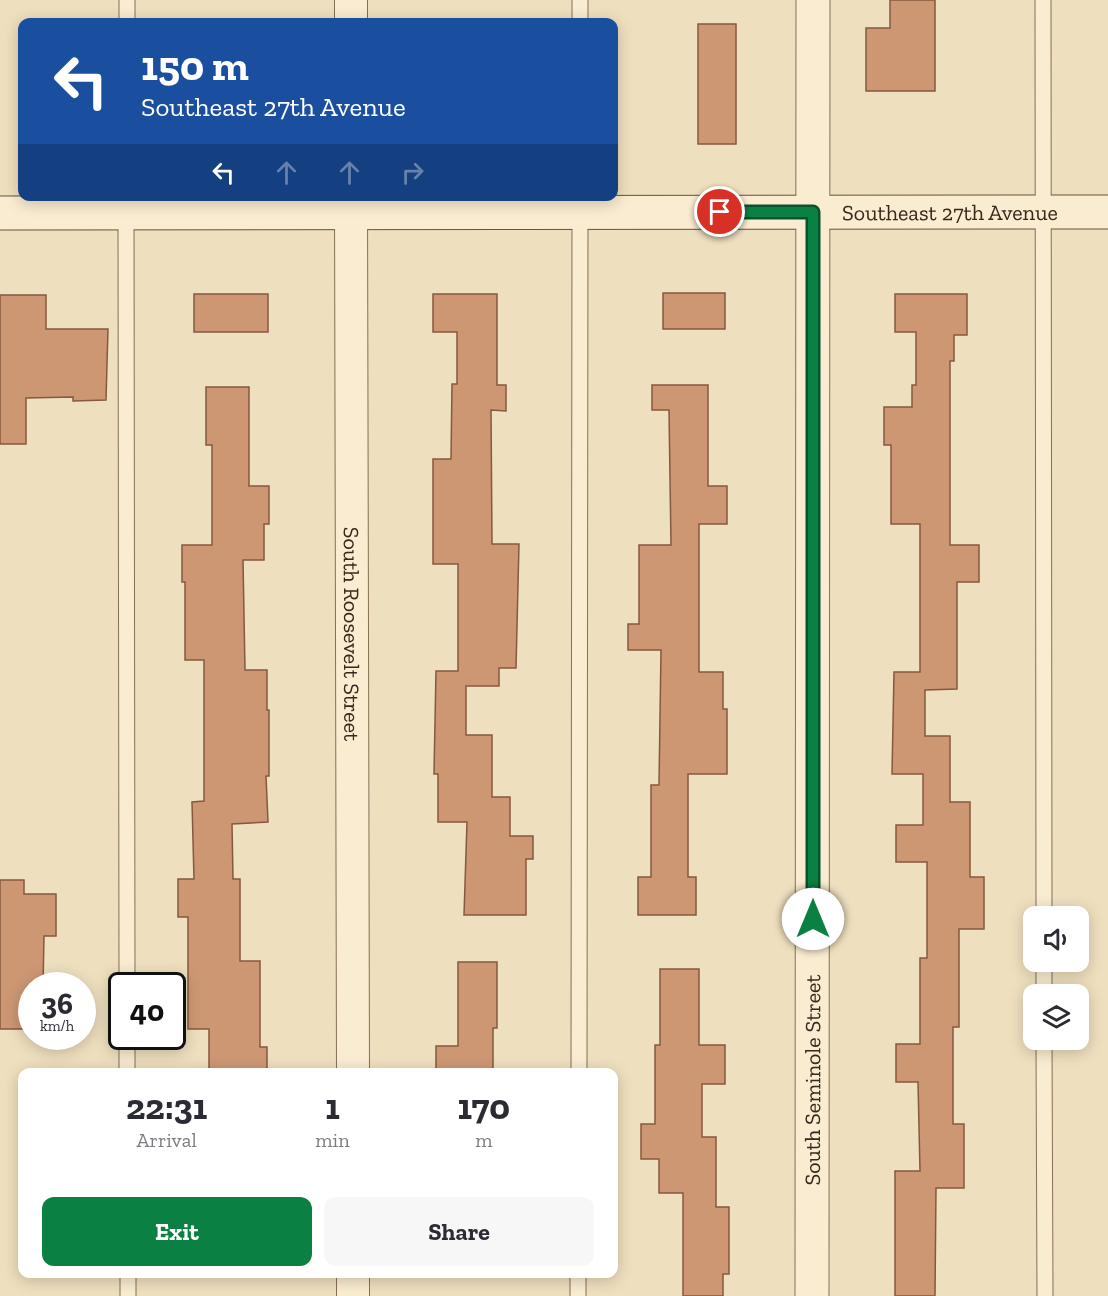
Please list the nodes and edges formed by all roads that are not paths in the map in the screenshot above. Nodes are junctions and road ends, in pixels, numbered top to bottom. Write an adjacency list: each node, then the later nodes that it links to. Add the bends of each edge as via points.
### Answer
1 (127, 0): 6 (lane)
2 (351, 0): 7 (street)
3 (580, 0): 8 (lane)
4 (813, 0): 12 (street, South Seminole Street)
5 (1043, 0): 13 (lane)
6 (127, 18)
7 (351, 18)
8 (580, 18)
9 (351, 204): 10 (street, Southeast 27th Avenue); 11 (street, Southeast 27th Avenue); 21 (street, South Roosevelt Street)
10 (580, 204): 12 (street, Southeast 27th Avenue); 22 (lane)
11 (126, 205): 15 (street, Southeast 27th Avenue); 17 (lane)
12 (813, 212): 13 (street, Southeast 27th Avenue); 29 (street, South Seminole Street)
13 (1042, 212): 14 (street, Southeast 27th Avenue); 16 (lane)
14 (1108, 212)
15 (0, 213)
16 (1044, 906)
17 (127, 972)
18 (127, 1050): 20 (lane)
19 (1044, 1050): 30 (lane)
20 (128, 1068)
21 (353, 1068)
22 (579, 1068)
23 (128, 1278): 26 (lane)
24 (353, 1278): 27 (street)
25 (578, 1278): 28 (lane)
26 (128, 1296)
27 (353, 1296)
28 (578, 1296)
29 (812, 1296)
30 (1045, 1296)

